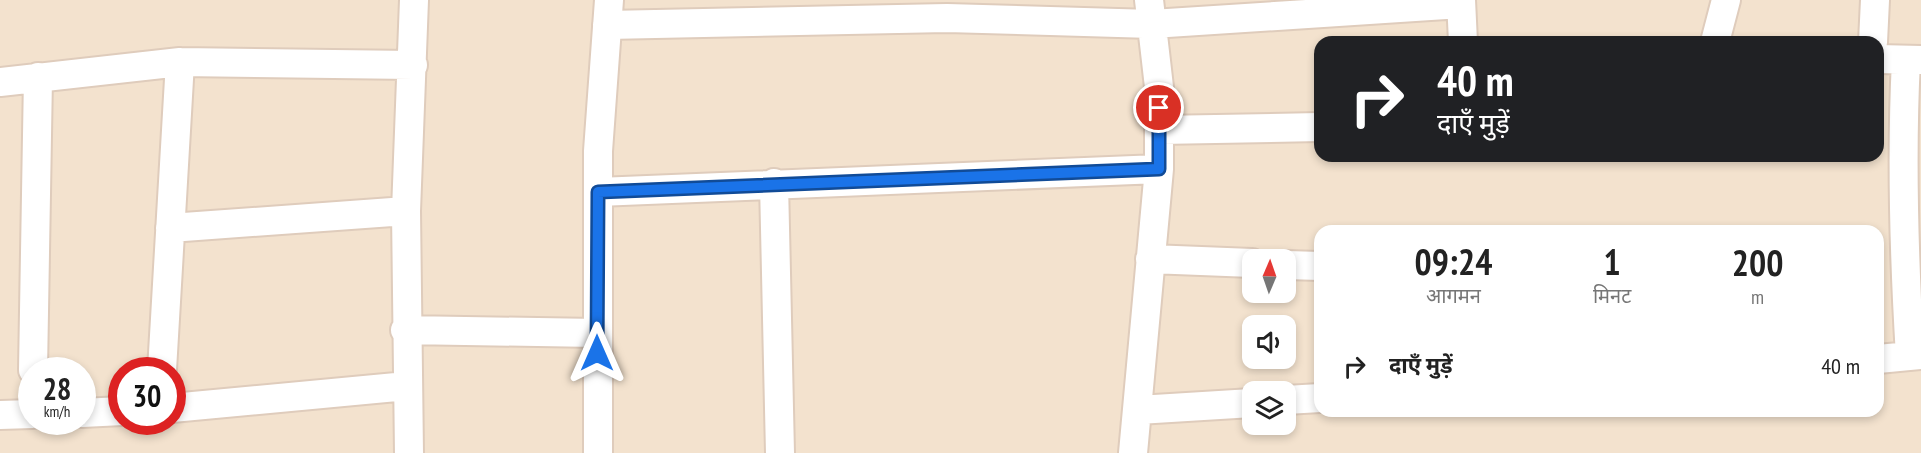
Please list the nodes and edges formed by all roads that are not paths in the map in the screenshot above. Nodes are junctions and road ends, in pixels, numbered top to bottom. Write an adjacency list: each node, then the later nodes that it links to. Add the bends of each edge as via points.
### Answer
1 (414, 0): 13 (street)
2 (1726, 0): 8 (street)
3 (1875, 0): 9 (street)
4 (1461, 2): 5 (street); 7 (street)
5 (1151, 12): 6 (street, via 947,18); 17 (street)
6 (608, 13): 20 (street)
7 (1463, 36)
8 (1716, 36)
9 (1873, 36)
10 (1884, 59): 11 (street)
11 (1914, 60): 29 (street, via 1902,197)
12 (180, 62): 13 (street); 14 (street); 22 (street)
13 (412, 65): 21 (street)
14 (38, 77): 15 (street); 30 (street)
15 (0, 82)
16 (1314, 127): 17 (street)
17 (1159, 130): 18 (street)
18 (1159, 169): 19 (street); 23 (street)
19 (774, 183): 20 (street); 43 (street)
20 (598, 192): 28 (street)
21 (406, 211): 22 (street); 27 (street)
22 (170, 228): 31 (street)
23 (1150, 259): 24 (street); 38 (street)
24 (1242, 263)
25 (1296, 266): 26 (street)
26 (1314, 267)
27 (405, 330): 28 (street); 33 (street)
28 (597, 333): 42 (street)
29 (1916, 356): 32 (street)
30 (33, 357)
31 (163, 357)
32 (1884, 359)
33 (407, 386): 37 (street); 41 (street)
34 (1314, 398): 35 (street)
35 (1296, 399)
36 (1242, 404): 38 (street)
37 (186, 407)
38 (1138, 410): 44 (street)
39 (18, 414): 40 (street)
40 (0, 415)
41 (408, 453)
42 (598, 453)
43 (780, 453)
44 (1133, 453)

